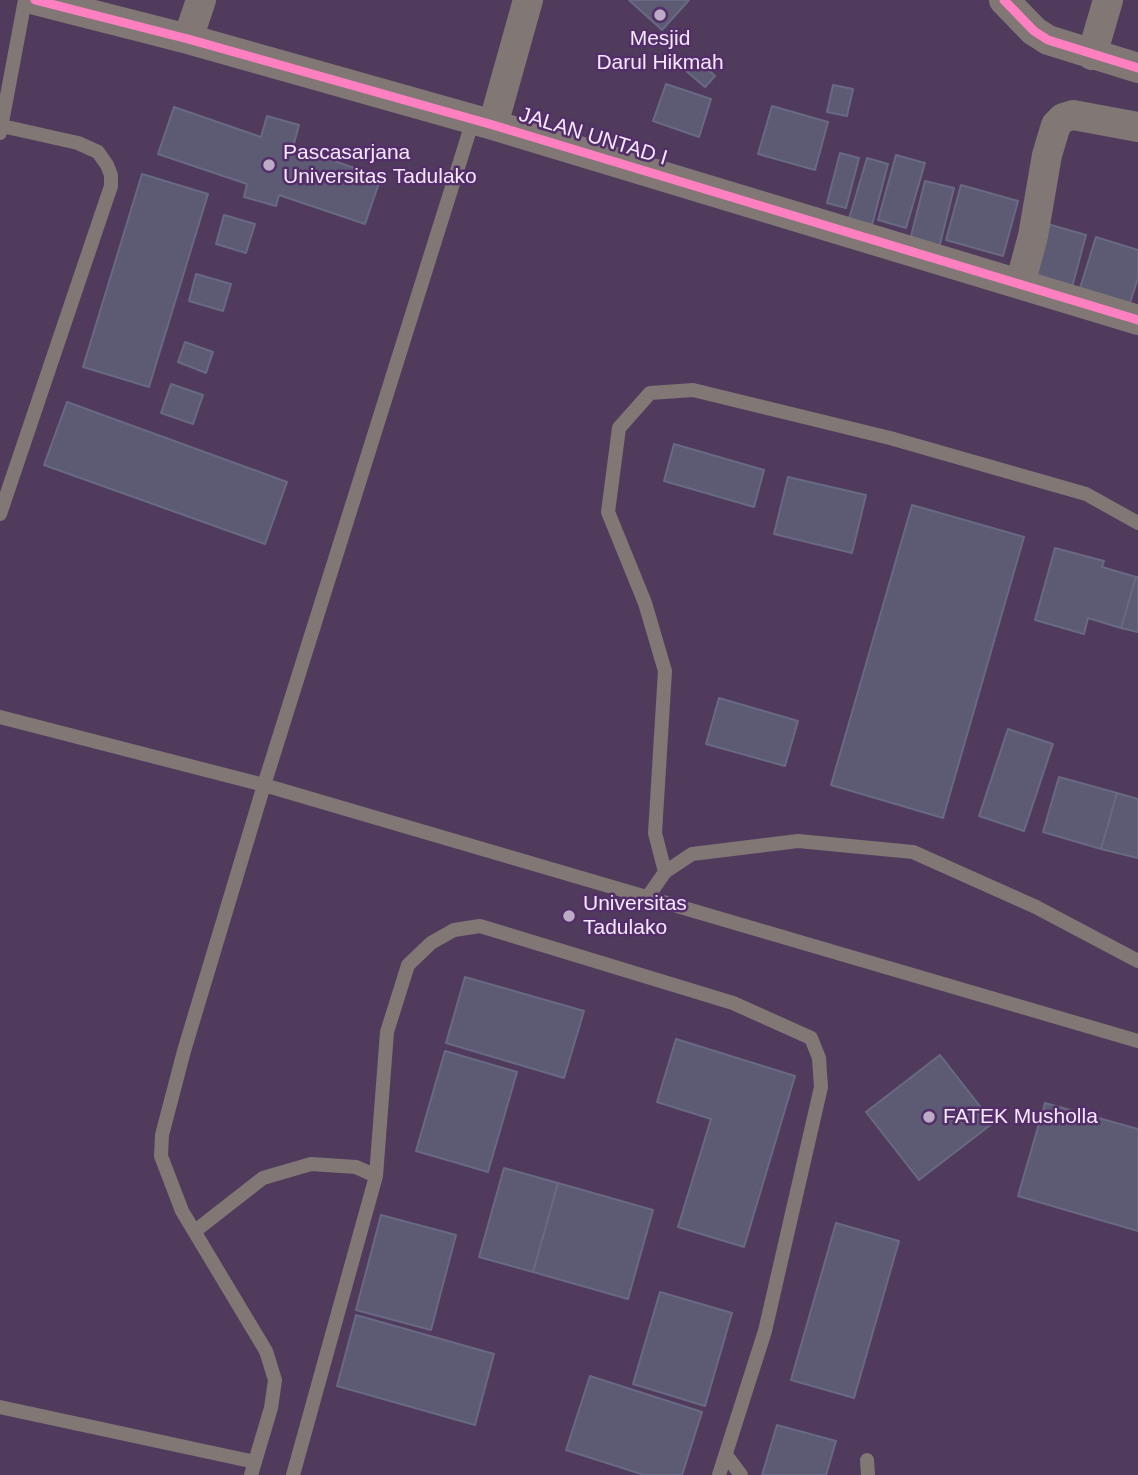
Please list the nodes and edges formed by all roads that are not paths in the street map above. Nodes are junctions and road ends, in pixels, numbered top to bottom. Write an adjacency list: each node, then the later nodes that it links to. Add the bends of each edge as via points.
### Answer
1 (25, 0): 12 (lane)
2 (35, 0): 7 (street, JALAN UNTAD I)
3 (201, 0): 7 (street)
4 (528, 0): 10 (street)
5 (1004, 0): 8 (street, via 1048,40)
6 (1108, 0): 8 (street)
7 (188, 39): 10 (street, JALAN UNTAD I)
8 (1092, 55): 9 (street)
9 (1138, 68)
10 (483, 123): 13 (street, JALAN UNTAD I); 18 (lane)
11 (1138, 127): 13 (street, via 1073,115 1056,125)
12 (1, 130): 15 (lane, via 98,152 111,175 111,186)
13 (1020, 284): 14 (street, JALAN UNTAD I)
14 (1138, 320)
15 (0, 514)
16 (1138, 523): 19 (lane, via 1086,494 890,438 692,390 650,393 619,428 608,512 645,603 665,671 655,833)
17 (0, 717): 18 (lane)
18 (264, 785): 20 (lane); 24 (lane, via 162,1135 161,1156 169,1183)
19 (665, 872): 20 (lane); 21 (lane, via 692,854 798,841 913,852 1035,907)
20 (647, 898): 22 (lane)
21 (1138, 961)
22 (1138, 1041)
23 (376, 1176): 24 (lane, via 356,1167 311,1164 263,1178); 26 (lane, via 387,1032 408,965 431,943 454,930 480,926 733,1003 811,1038 819,1058 821,1087 765,1331); 28 (lane)
24 (195, 1231): 27 (lane, via 266,1351 275,1380)
25 (0, 1407): 27 (lane)
26 (726, 1455): 29 (lane); 30 (lane)
27 (253, 1469)
28 (293, 1475)
29 (719, 1475)
30 (741, 1475)

